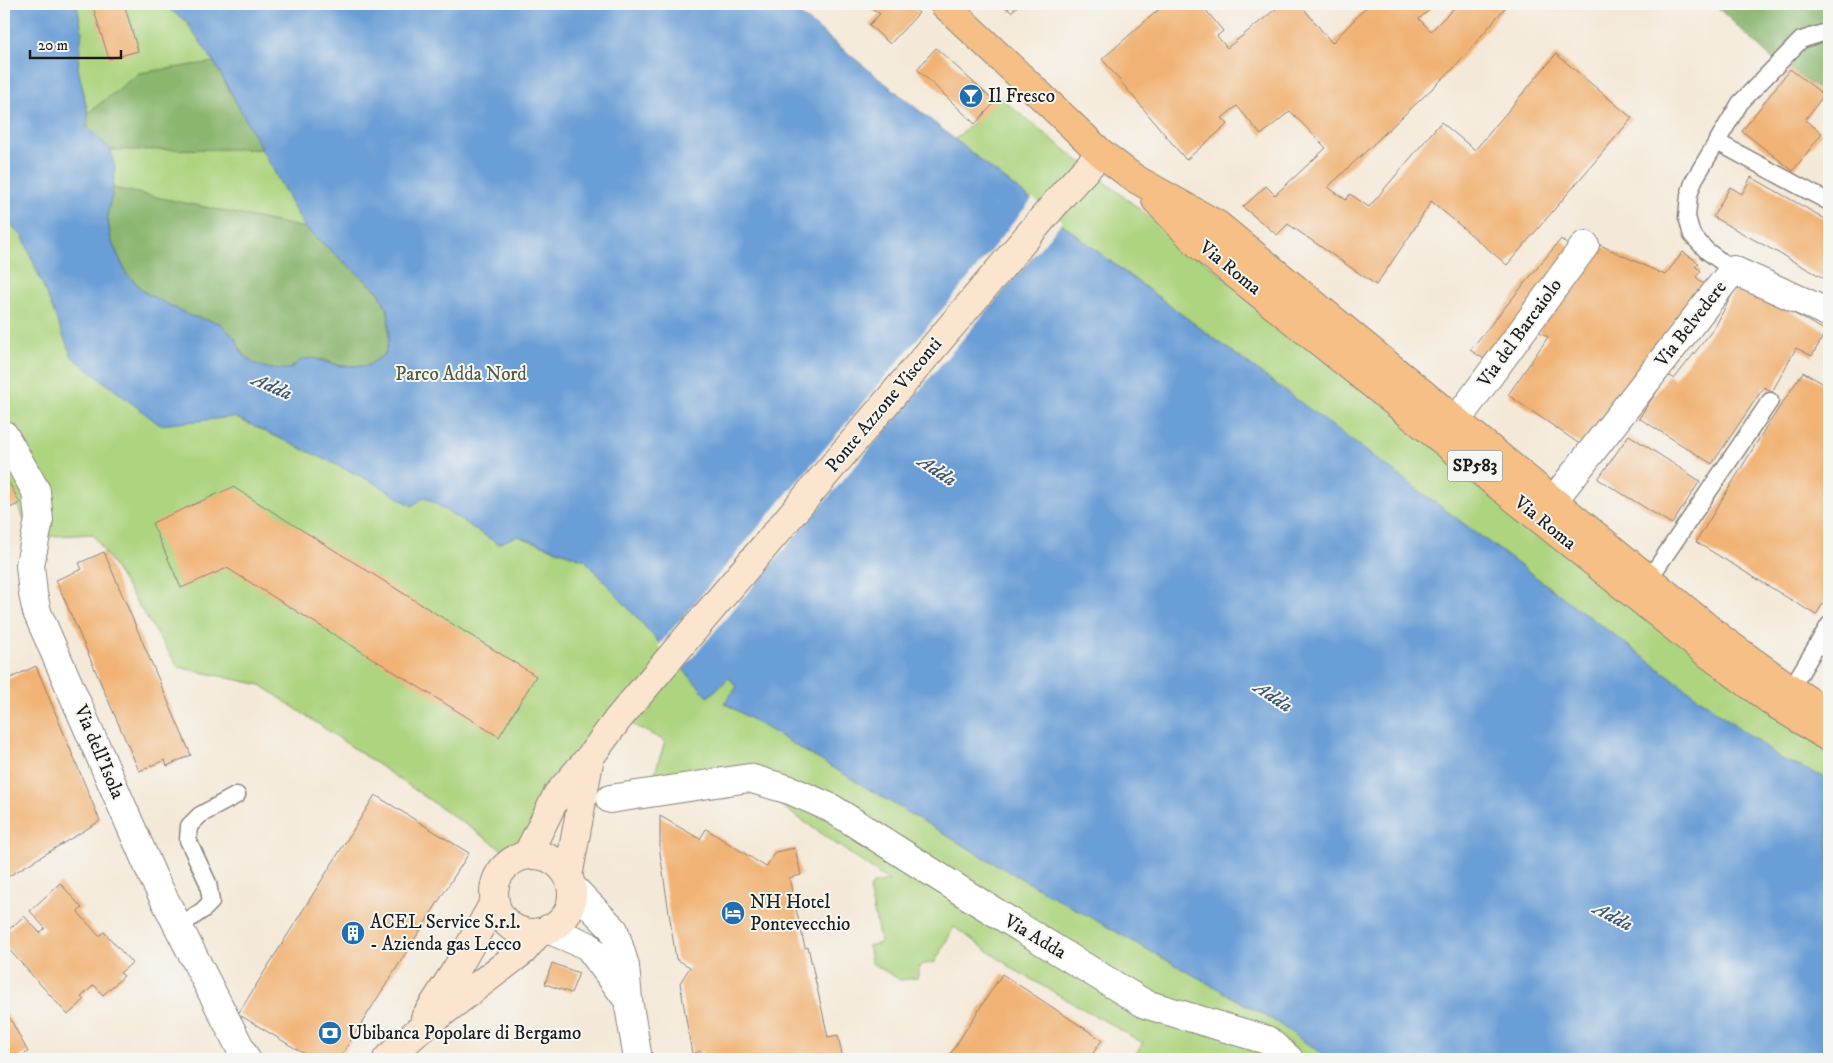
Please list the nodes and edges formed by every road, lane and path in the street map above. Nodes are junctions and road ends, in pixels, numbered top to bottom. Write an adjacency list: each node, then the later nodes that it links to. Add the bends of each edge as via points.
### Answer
1 (944, 4): 4 (main road, Via Roma / SP583)
2 (1829, 32): 3 (lane, Via Belvedere, via 1801,40 1740,103)
3 (1717, 142): 6 (lane); 8 (lane, Via Belvedere, via 1694,180 1687,217 1692,235)
4 (1101, 153): 5 (main road, Via Roma / SP583); 19 (street, Ponte Azzone Visconti, via 669,658)
5 (1134, 178): 11 (main road, Via Roma / SP583, via 1218,225); 18 (main road, Via Roma / SP583, via 1207,251 1711,656 1774,703)
6 (1829, 202)
7 (1585, 245): 11 (street, Via del Barcaiolo)
8 (1733, 270): 9 (street); 13 (street, Via Belvedere)
9 (1829, 314)
10 (1770, 401): 14 (lane)
11 (1456, 421): 13 (main road, Via Roma / SP583)
12 (4, 435): 25 (street, Via dell'Isola, via 36,491 39,520 30,565 37,612)
13 (1553, 500): 14 (main road, Via Roma / SP583)
14 (1649, 579): 16 (main road, Via Roma / SP583, via 1741,654)
15 (1829, 625): 16 (lane)
16 (1791, 689): 17 (main road, Via Roma / SP583)
17 (1829, 714)
18 (1829, 738)
19 (590, 756): 22 (street, Ponte Azzone Visconti, via 557,794); 23 (street)
20 (237, 795): 25 (lane, via 200,815 189,826 188,840 208,883 211,902)
21 (610, 799): 32 (street, Via Adda, via 749,778 790,790 831,808 1145,1004 1268,1040)
22 (527, 855): 23 (street, via 551,859 561,866); 24 (street, via 505,866 494,888)
23 (570, 882): 26 (street, via 571,900 567,912 559,923); 27 (street, via 614,930 625,966)
24 (494, 901): 26 (street, via 498,912 516,929); 28 (street)
25 (178, 927): 29 (street, Via dell'Isola)
26 (543, 931): 27 (street, via 588,946); 28 (street, via 523,951)
27 (628, 1000): 31 (street)
28 (417, 1032): 30 (street)
29 (246, 1059)
30 (387, 1059)
31 (638, 1059)
32 (1290, 1059)

